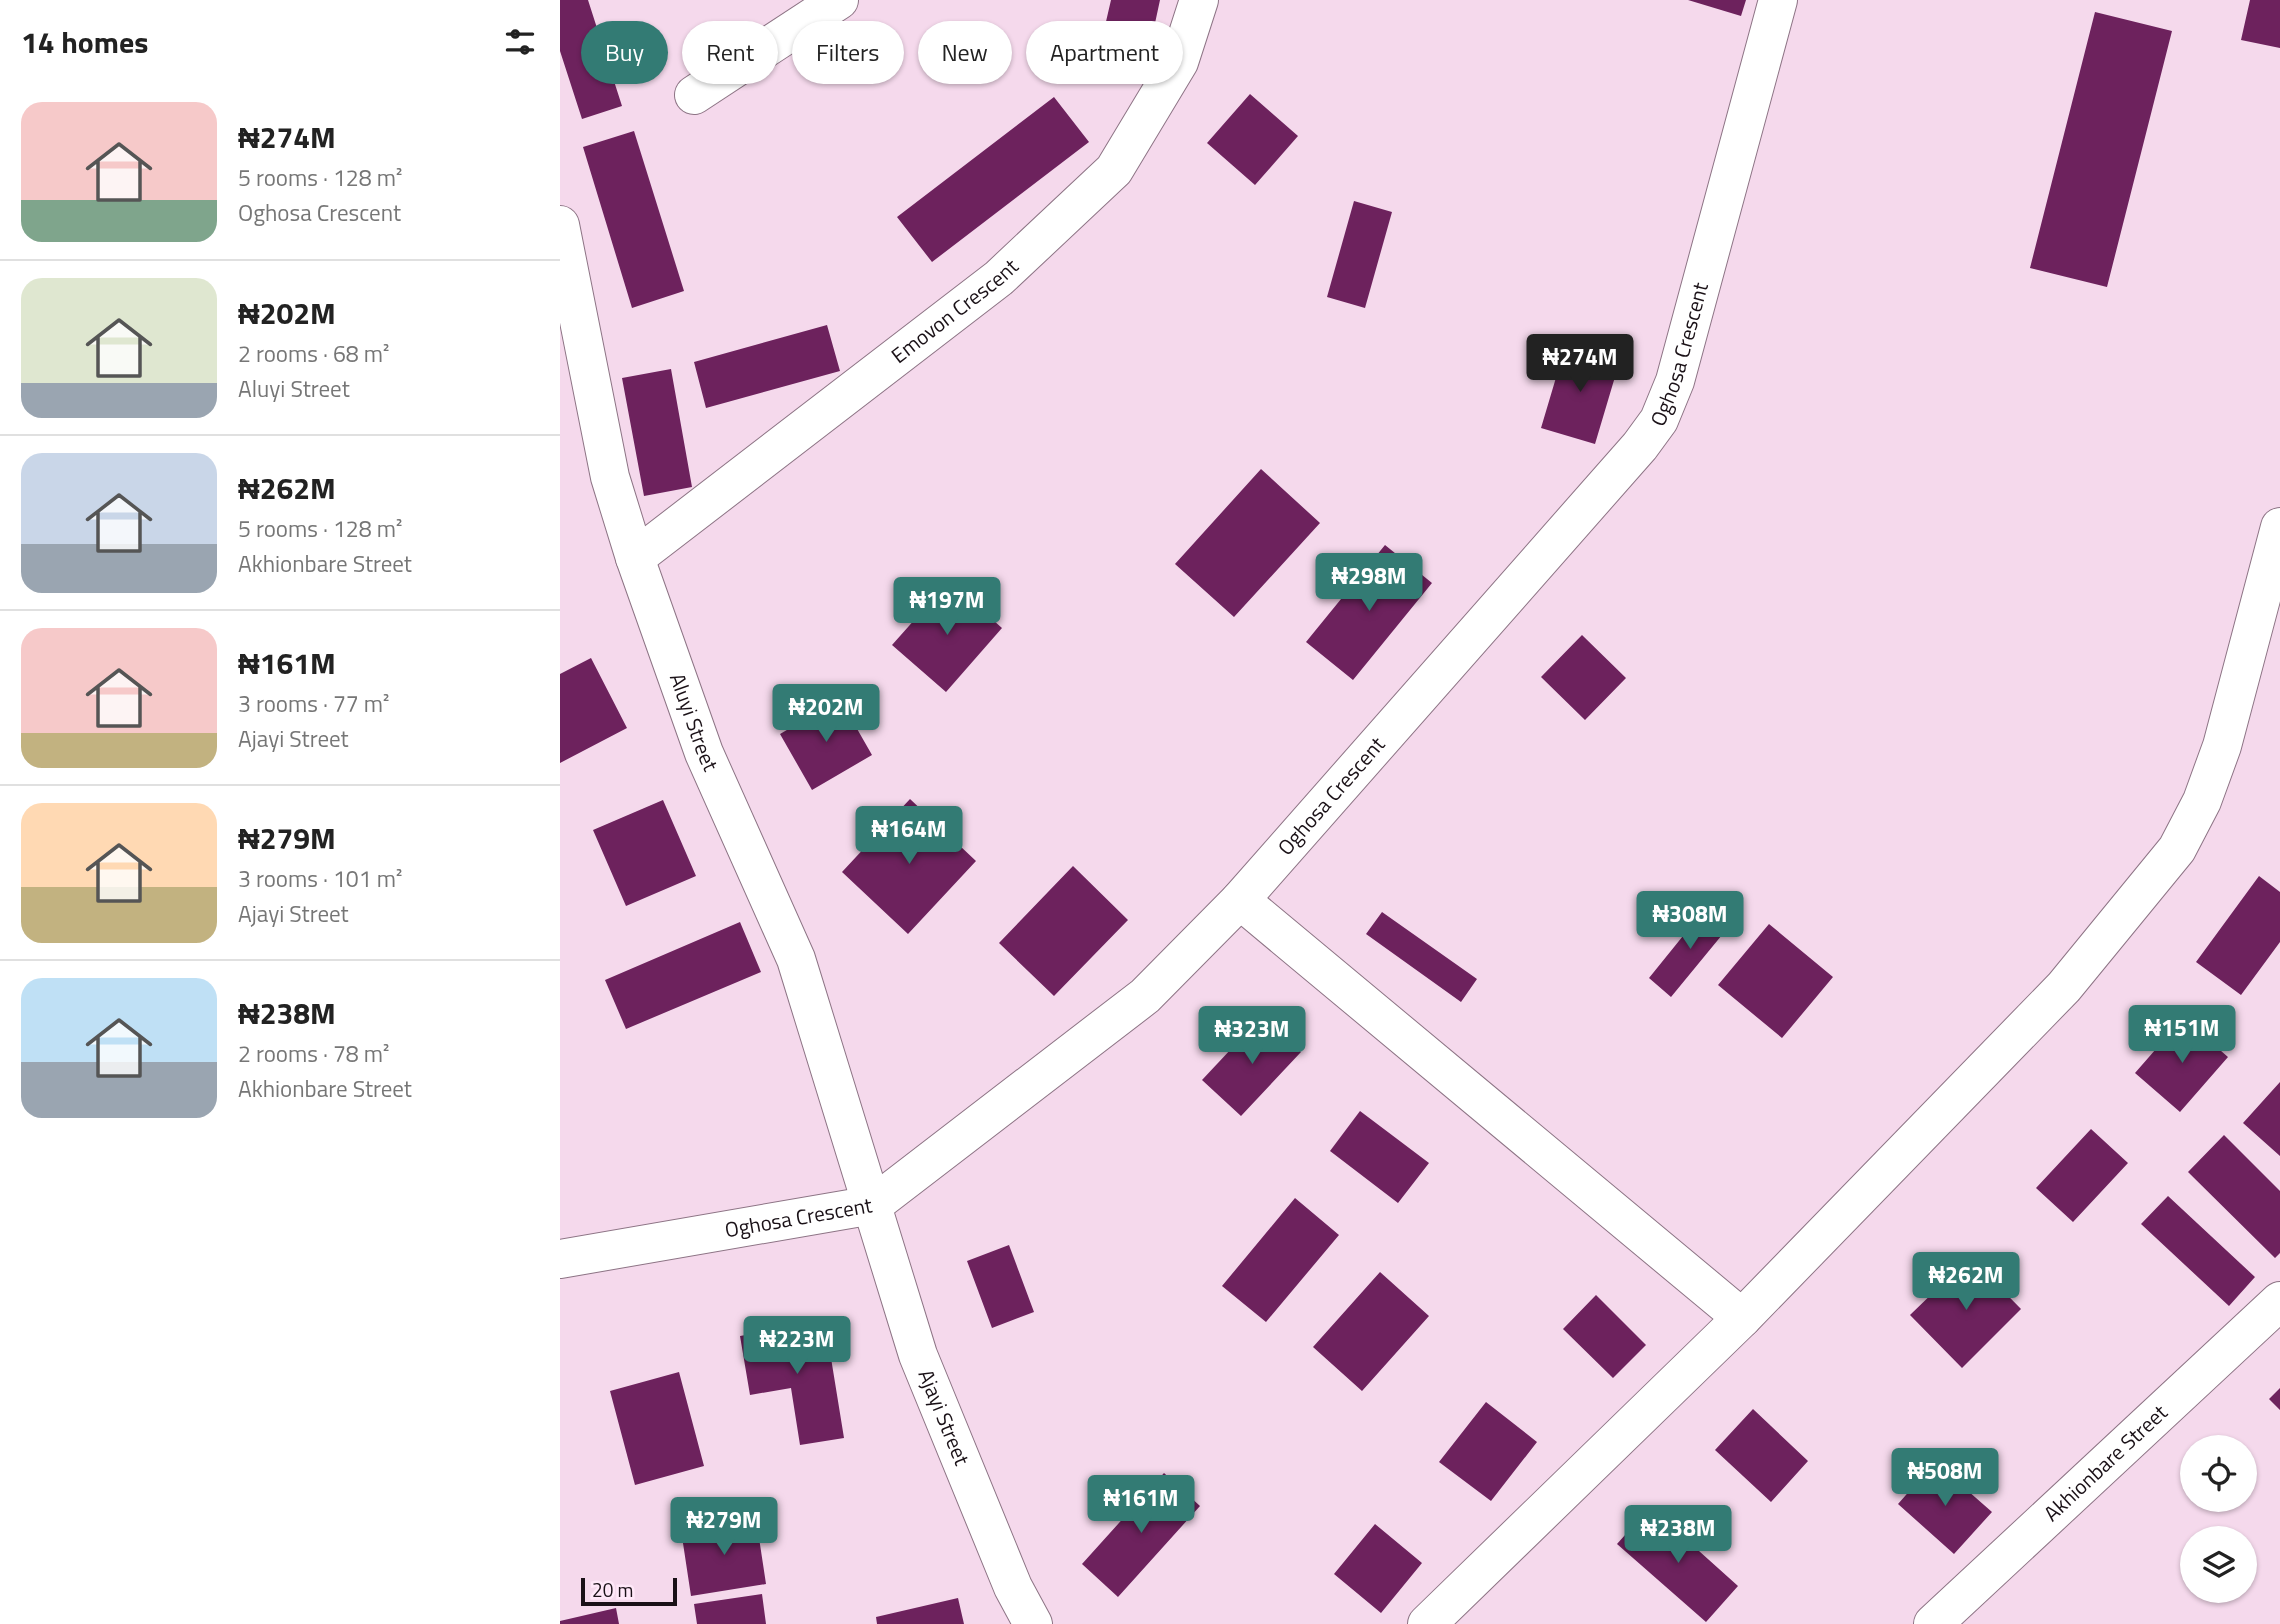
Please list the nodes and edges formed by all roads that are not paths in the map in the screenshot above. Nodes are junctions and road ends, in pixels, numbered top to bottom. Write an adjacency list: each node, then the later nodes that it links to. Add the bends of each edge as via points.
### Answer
1 (839, 0): 4 (street)
2 (1199, 0): 7 (street, Emovon Crescent, via 1179,62 1114,170 999,278)
3 (1778, 0): 8 (street, Oghosa Crescent, via 1675,381 1659,420)
4 (694, 95)
5 (560, 225): 7 (street, Aluyi Street, via 610,477)
6 (2280, 527): 12 (street, via 2222,746 2202,801 2177,849 2064,987)
7 (635, 558): 9 (street, Aluyi Street, via 704,753 796,959)
8 (1240, 900): 9 (street, Oghosa Crescent, via 1146,996); 12 (street)
9 (873, 1205): 10 (street, Oghosa Crescent); 13 (street, Ajayi Street, via 918,1355 1013,1587)
10 (560, 1259)
11 (2280, 1301): 15 (street, Akhionbare Street)
12 (1742, 1318): 14 (street)
13 (1033, 1624)
14 (1427, 1624)
15 (1933, 1624)

